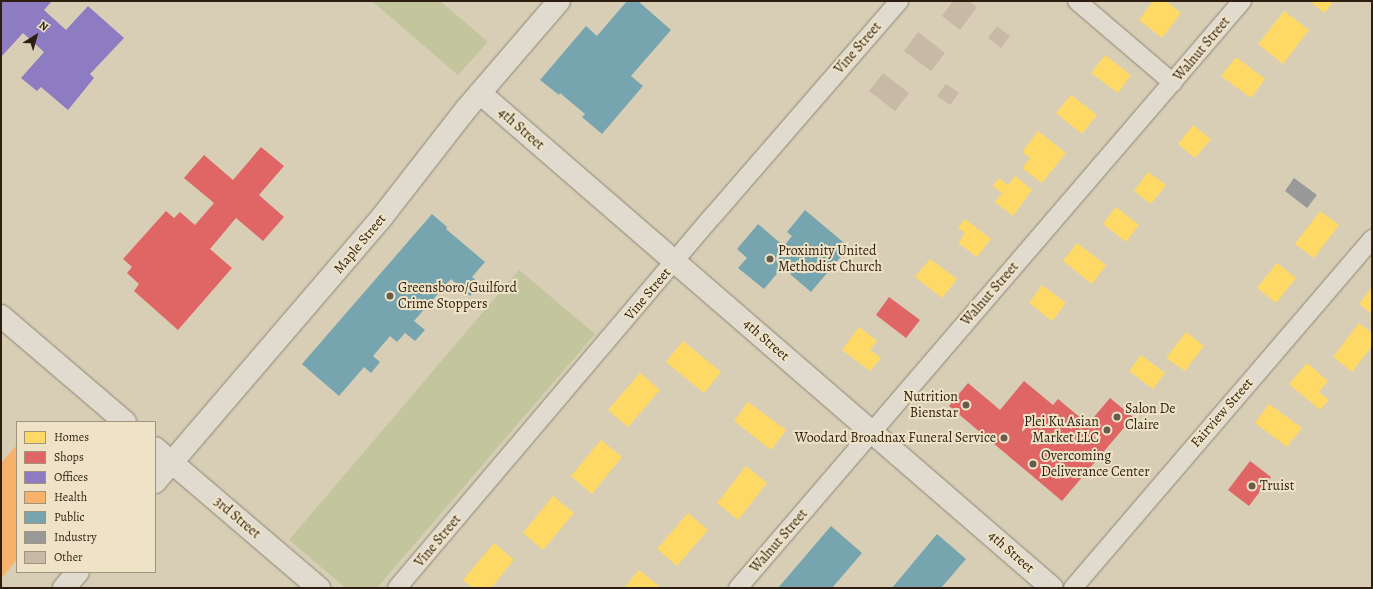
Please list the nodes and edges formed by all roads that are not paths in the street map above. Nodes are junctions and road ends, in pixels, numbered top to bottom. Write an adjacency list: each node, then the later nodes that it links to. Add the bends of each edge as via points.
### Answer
1 (559, 1): 6 (street, Maple Street)
2 (898, 1): 8 (street, Vine Street)
3 (1077, 1): 5 (street)
4 (1242, 1): 5 (street, Walnut Street)
5 (1173, 83): 11 (street, Walnut Street)
6 (480, 93): 8 (street, 4th Street); 13 (street, Maple Street, via 382,217)
7 (1372, 239): 21 (street, Fairview Street)
8 (675, 262): 11 (street, 4th Street); 18 (street, Vine Street)
9 (1, 316): 10 (street)
10 (124, 421)
11 (873, 432): 19 (street, Walnut Street); 20 (street, 4th Street)
12 (156, 449): 13 (street, 3rd Street)
13 (172, 462): 14 (street, Maple Street); 17 (street, 3rd Street)
14 (156, 481)
15 (77, 573): 16 (street)
16 (64, 588)
17 (319, 588)
18 (398, 588)
19 (738, 588)
20 (1052, 588)
21 (1073, 588)

